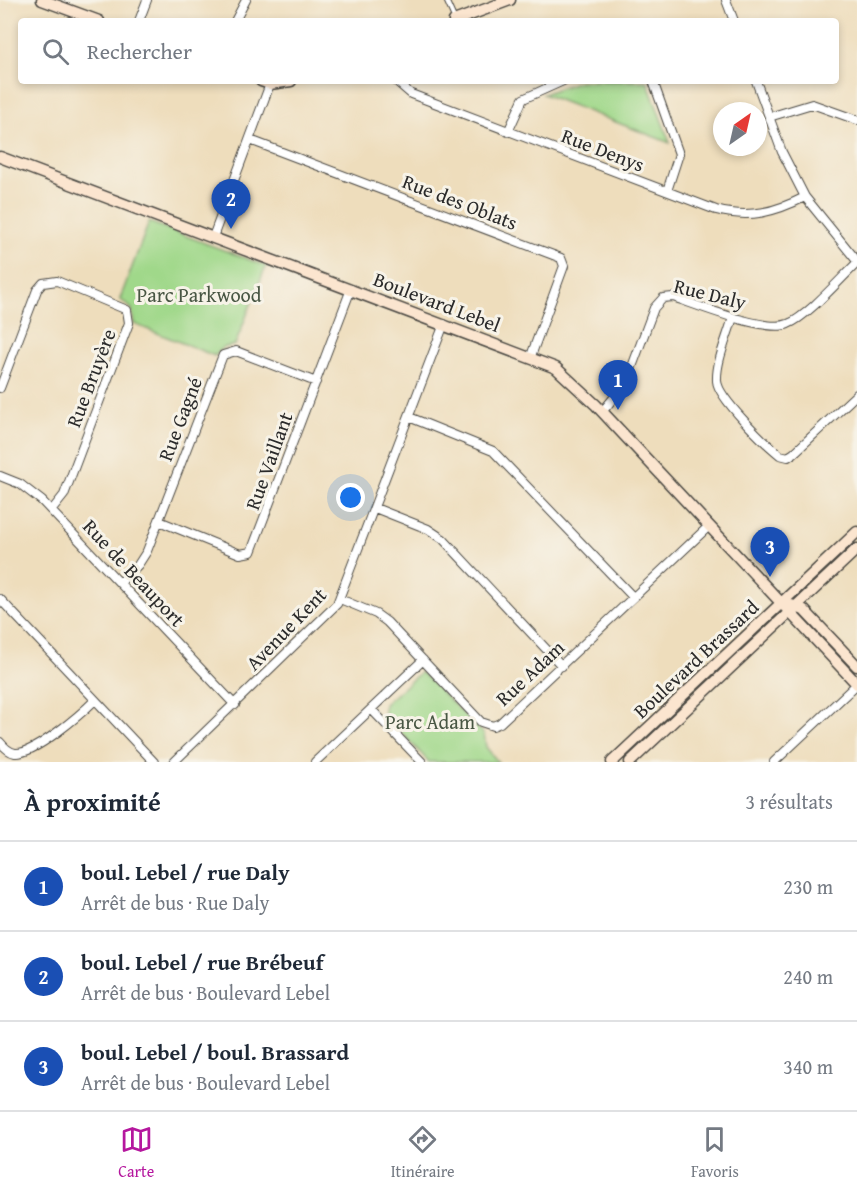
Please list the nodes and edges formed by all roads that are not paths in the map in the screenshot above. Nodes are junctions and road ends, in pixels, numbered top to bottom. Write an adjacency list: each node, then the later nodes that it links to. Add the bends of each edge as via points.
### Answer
1 (43, 0): 7 (street)
2 (147, 0): 8 (street)
3 (246, 0): 9 (street)
4 (446, 0): 10 (lane)
5 (510, 0): 11 (street)
6 (726, 0): 12 (street)
7 (91, 18)
8 (140, 18)
9 (237, 18)
10 (454, 18)
11 (463, 18)
12 (733, 18)
13 (266, 84): 21 (street)
14 (399, 84): 20 (street, Rue Denys, via 411,94)
15 (556, 84): 20 (street, via 523,99)
16 (654, 84): 23 (street, via 679,154)
17 (757, 84): 18 (street)
18 (769, 117): 19 (street, via 812,104); 24 (street)
19 (857, 120)
20 (508, 132): 23 (street, Rue Denys)
21 (250, 140): 25 (street); 30 (street, Rue des Oblats, via 561,258 564,266)
22 (0, 157): 25 (street, Boulevard Lebel)
23 (667, 191): 24 (street, Rue Denys, via 716,210 746,215 770,212)
24 (805, 197): 26 (street)
25 (213, 237): 27 (street, Boulevard Lebel)
26 (857, 262): 28 (street, Rue Daly, via 788,324 774,326)
27 (351, 289): 29 (street, Boulevard Lebel); 31 (street, Rue Vaillant)
28 (733, 317): 33 (street, via 718,386 780,456 792,455); 34 (street, Rue Daly, via 673,297 661,299 624,387)
29 (444, 324): 30 (street, Boulevard Lebel); 35 (street, Avenue Kent)
30 (531, 356): 34 (street, Boulevard Lebel, via 562,372)
31 (316, 382): 39 (street, Rue Gagné, via 236,351 223,355); 39 (street, Rue Vaillant, via 250,552 240,554)
32 (0, 388): 38 (street, Rue Bruyère, via 43,283 57,282 127,310 130,320 126,332 64,495)
33 (857, 394)
34 (602, 412): 40 (street, Boulevard Lebel)
35 (410, 417): 37 (street, Avenue Kent); 44 (street, via 494,451)
36 (0, 476): 38 (street, Rue de Beauport, via 28,490)
37 (375, 508): 46 (street, Avenue Kent); 49 (street, via 424,527 443,539)
38 (52, 510): 43 (street, Rue de Beauport)
39 (159, 521): 43 (street, Rue Gagné, via 144,556)
40 (709, 526): 44 (street, Rue Adam); 47 (street, Boulevard Lebel)
41 (857, 532): 47 (street, Boulevard Brassard)
42 (857, 549): 47 (street, Boulevard Brassard)
43 (121, 582): 53 (street, Rue de Beauport)
44 (633, 597): 49 (street, Rue Adam)
45 (0, 599): 52 (street)
46 (340, 599): 48 (street, Rue Adam, via 382,618); 53 (street, Avenue Kent)
47 (789, 607): 50 (street, Boulevard Lebel, via 804,610); 51 (street, Boulevard Lebel); 60 (street, Boulevard Brassard); 61 (street, Boulevard Brassard)
48 (423, 660): 49 (street, Rue Adam, via 481,722 490,726 500,723); 54 (street)
49 (562, 666)
50 (857, 666)
51 (857, 684): 62 (street)
52 (95, 700): 55 (street, via 22,752 12,752); 56 (street)
53 (235, 705): 57 (street, Avenue Kent)
54 (371, 709): 58 (street); 59 (street)
55 (0, 742)
56 (154, 762)
57 (174, 762)
58 (315, 762)
59 (422, 762)
60 (612, 762)
61 (630, 762)
62 (774, 762)

